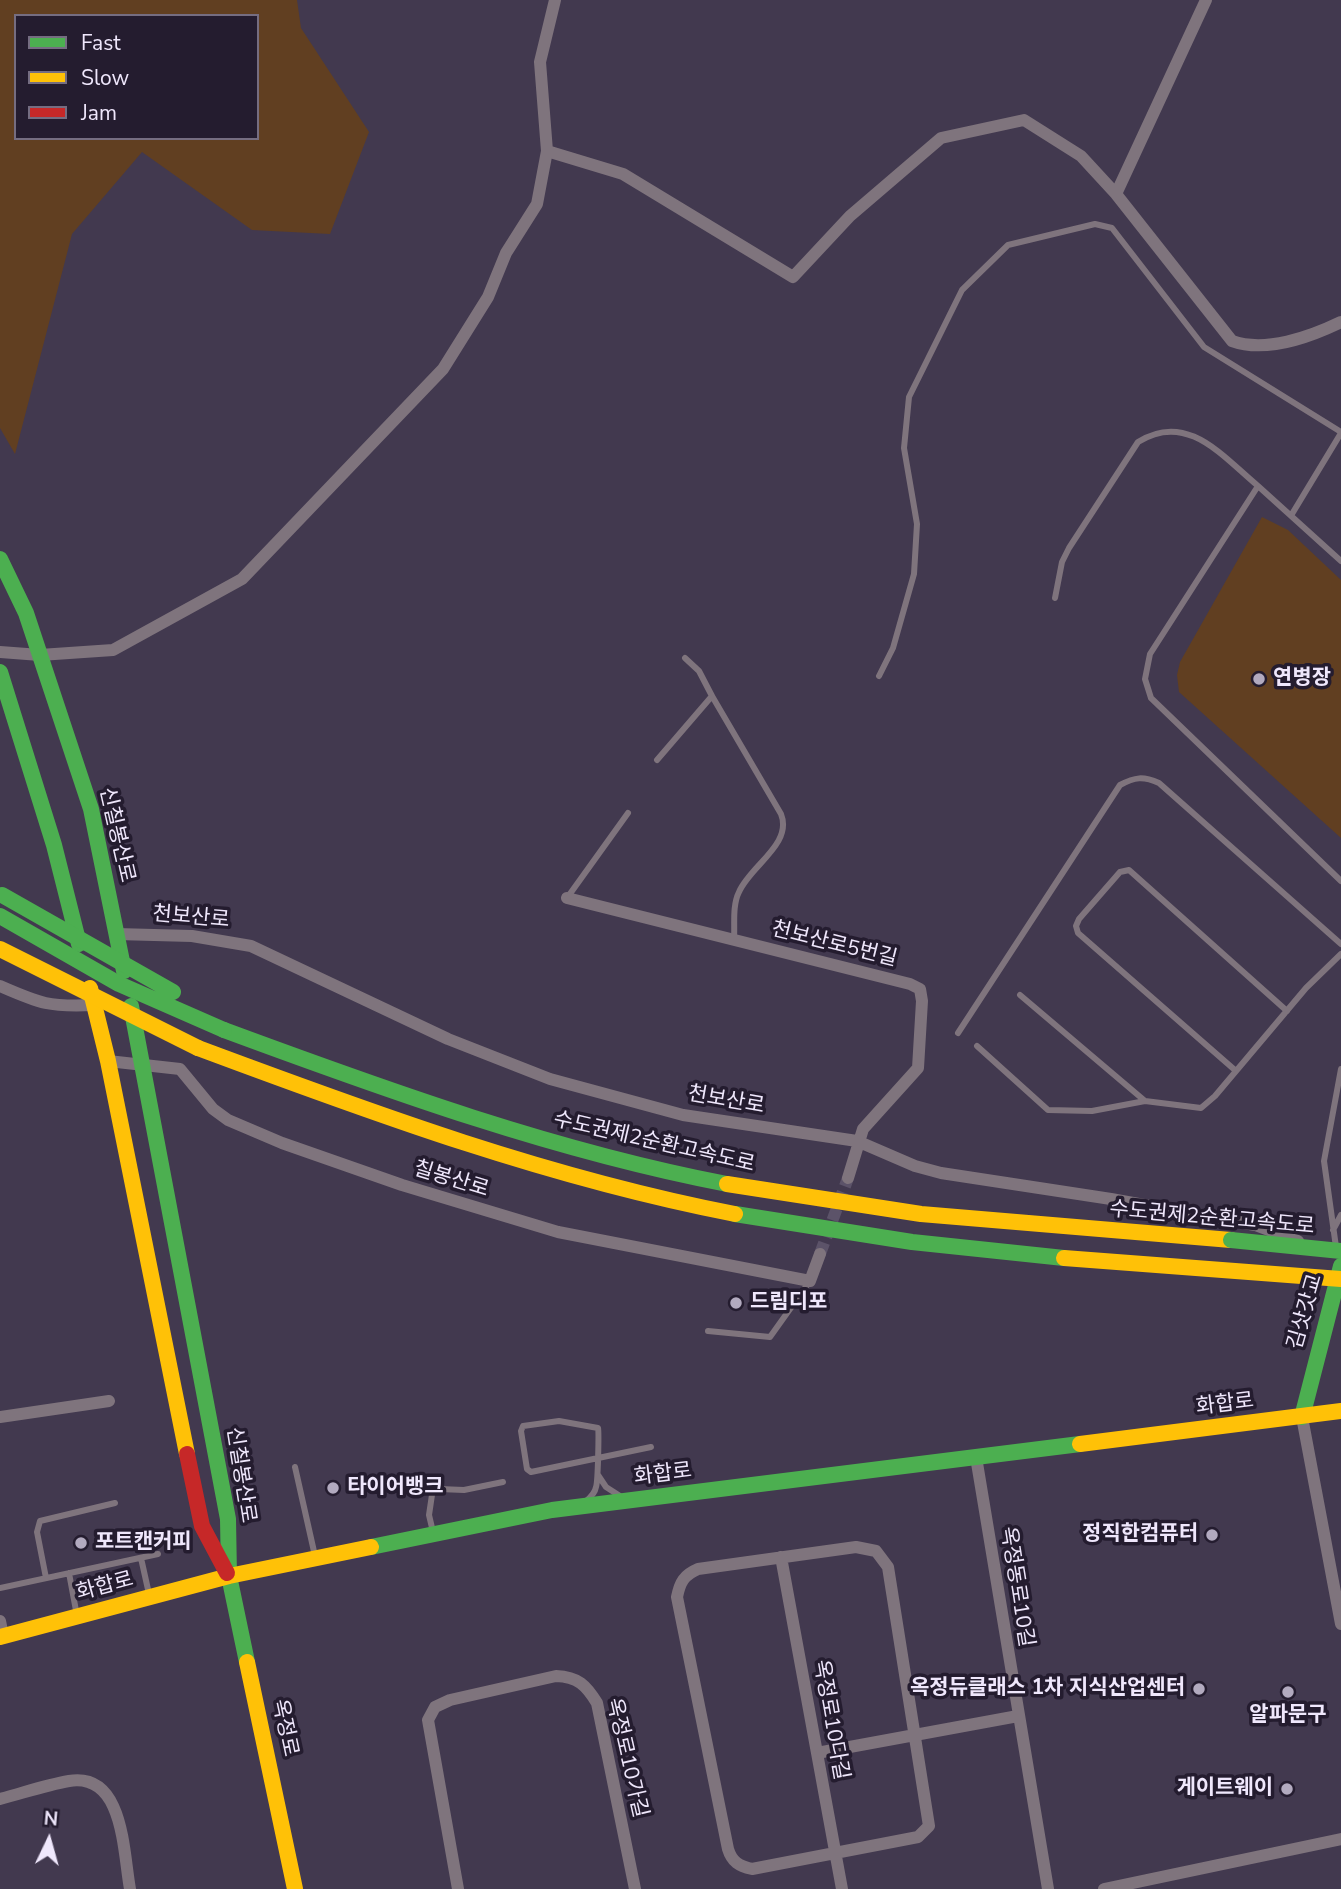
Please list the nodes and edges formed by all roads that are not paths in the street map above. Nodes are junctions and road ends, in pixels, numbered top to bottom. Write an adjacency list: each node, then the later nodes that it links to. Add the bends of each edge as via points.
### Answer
1 (555, 0): 3 (street, via 540,62)
2 (1206, 0): 4 (street)
3 (547, 151): 4 (street, via 623,174 793,277 850,216 941,138 1024,120 1081,156); 13 (street, via 537,204 443,369 242,579 113,650)
4 (1116, 194): 5 (street, via 1232,341 1251,348 1320,332)
5 (1341, 322)
6 (1341, 433): 8 (lane); 16 (lane, via 1204,347 1112,228 1095,224 1008,246 962,290 909,397 904,448 917,524 914,574 893,648)
7 (1258, 486): 8 (lane); 11 (lane, via 1200,438 1185,432 1152,432 1138,442 1069,548); 20 (lane, via 1150,654 1146,690)
8 (1292, 514): 10 (lane)
9 (0, 559): 13 (main road, 신칠봉산로)
10 (1341, 561)
11 (1055, 598)
12 (0, 652): 13 (street)
13 (40, 655): 24 (main road, 신칠봉산로, via 91,808)
14 (685, 658): 17 (lane, via 699,671)
15 (0, 673): 31 (main road, 신칠봉산로, via 54,845)
16 (879, 676)
17 (712, 696): 18 (lane); 25 (lane, via 785,823 780,838 738,892)
18 (657, 760)
19 (628, 813): 22 (lane)
20 (1341, 881)
21 (1, 895): 39 (main road, bridge, via 210,1012 279,1040)
22 (567, 898): 25 (street, 천보산로5번길)
23 (0, 916): 39 (main road, 수도권제2순환고속도로, bridge, via 119,984)
24 (116, 934): 36 (main road, 신칠봉산로); 41 (street, 천보산로, via 192,936 251,946 448,1039 550,1079 683,1115)
25 (734, 940): 41 (street, 천보산로5번길, via 920,989 918,1068)
26 (1341, 944): 33 (lane, via 1159,783 1133,778 1120,785)
27 (0, 949): 48 (main road, bridge, via 198,1048 388,1119 621,1190 720,1211 943,1246)
28 (1341, 954): 32 (lane)
29 (0, 986): 31 (street, via 37,1003)
30 (1020, 995): 40 (lane)
31 (94, 1005): 35 (main road, 신칠봉산로)
32 (1287, 1011): 38 (lane); 38 (lane, via 1133,872 1120,872 1087,910 1077,922 1078,933)
33 (958, 1033)
34 (977, 1046): 40 (lane, via 1048,1110 1092,1111)
35 (108, 1061): 36 (street, 칠봉산로); 72 (main road, 신칠봉산로, via 202,1525)
36 (142, 1064): 49 (street, 칠봉산로, via 180,1069 213,1109 257,1133 402,1185 558,1233); 72 (main road, 신칠봉산로, via 228,1519)
37 (1341, 1069): 44 (lane, via 1324,1161)
38 (1236, 1071): 40 (lane, via 1201,1108)
39 (347, 1077): 45 (main road, 수도권제2순환고속도로, bridge, via 615,1159 736,1185 983,1222)
40 (1145, 1101)
41 (857, 1141): 42 (street); 47 (street, 천보산로, via 942,1173 1265,1227)
42 (848, 1178)
43 (1341, 1215): 44 (lane)
44 (1332, 1232): 47 (lane)
45 (1341, 1251)
46 (820, 1254): 49 (street)
47 (1341, 1266): 54 (main road, 김삿갓교)
48 (1341, 1279)
49 (810, 1281): 50 (lane, via 770,1337)
50 (708, 1331)
51 (109, 1401): 53 (street)
52 (1341, 1411): 54 (main road, 화합로)
53 (0, 1416)
54 (1302, 1417): 56 (main road, 화합로); 75 (street)
55 (652, 1447): 57 (lane)
56 (976, 1457): 63 (main road, 화합로); 80 (street, 옥정동로10길)
57 (596, 1459): 57 (lane, via 601,1436 598,1428 558,1421 525,1424 521,1429 529,1472); 59 (lane)
58 (295, 1467): 70 (lane)
59 (597, 1474): 63 (lane, via 612,1492); 65 (lane, via 593,1493)
60 (503, 1482): 61 (lane, via 464,1490)
61 (433, 1488): 62 (lane); 66 (lane, via 429,1515)
62 (415, 1489)
63 (632, 1500): 65 (main road, 화합로)
64 (115, 1503): 73 (lane, via 40,1521 37,1532)
65 (579, 1507): 66 (main road, 화합로)
66 (433, 1534): 70 (main road, 화합로)
67 (158, 1554): 69 (lane)
68 (781, 1557): 81 (street, via 856,1547 876,1550 883,1557); 82 (street, 옥정로10다길); 85 (street, via 698,1569 683,1577 677,1597 730,1857 752,1869)
69 (141, 1558): 71 (lane); 76 (lane)
70 (315, 1558): 72 (main road, 화합로)
71 (69, 1573): 73 (lane); 77 (lane)
72 (229, 1576): 76 (main road, 화합로); 87 (main road, 옥정로)
73 (46, 1578): 74 (lane)
74 (0, 1588)
75 (1338, 1596): 78 (street)
76 (150, 1597): 77 (main road, 화합로)
77 (77, 1616): 79 (main road, 화합로)
78 (1341, 1624)
79 (1, 1631)
80 (1018, 1716): 81 (street); 91 (street, 옥정동로10길)
81 (915, 1735): 82 (street); 85 (street, via 931,1821 927,1831 918,1837)
82 (817, 1753): 85 (street, 옥정로10다길)
83 (0, 1799): 86 (street, via 71,1781 102,1787 115,1812)
84 (1341, 1839): 92 (street)
85 (835, 1853): 90 (street, 옥정로10다길)
86 (130, 1889)
87 (295, 1889)
88 (458, 1889): 89 (street, 옥정로10가길, via 428,1720 435,1707 450,1700 556,1676 573,1677 587,1687 597,1703)
89 (635, 1889)
90 (842, 1889)
91 (1048, 1889)
92 (1104, 1889)

